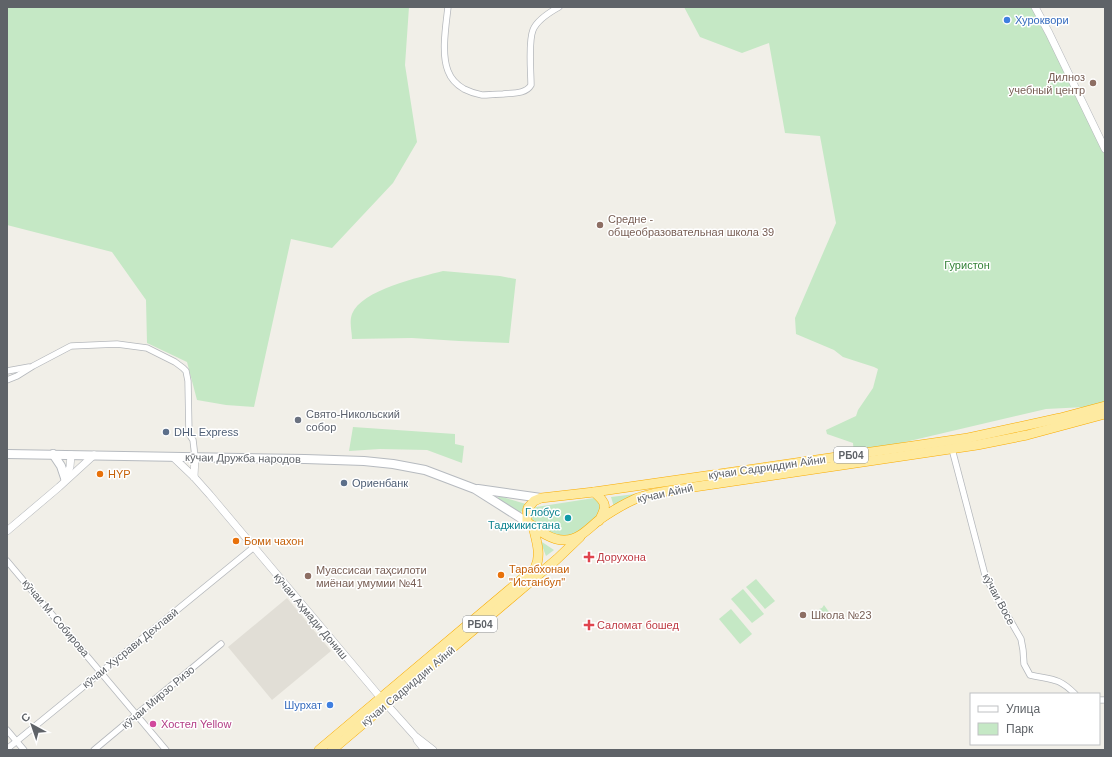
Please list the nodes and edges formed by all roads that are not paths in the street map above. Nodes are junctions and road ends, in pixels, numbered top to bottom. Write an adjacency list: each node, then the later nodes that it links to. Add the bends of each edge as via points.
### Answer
1 (448, 7): 2 (street, via 445,46 448,72 459,85 482,95 520,92 530,87 533,30 537,23)
2 (559, 7)
3 (1035, 7): 4 (street)
4 (1105, 149)
5 (33, 366): 6 (street); 7 (street); 16 (street, via 71,346 117,344 147,348 183,368 187,374 189,434)
6 (7, 371)
7 (7, 380)
8 (1105, 406): 22 (highway, кӯчаи Садриддин Айни / РБ04, via 968,438)
9 (1105, 414): 10 (highway, кӯчаи Садриддин Айни / РБ04, via 1027,435)
10 (952, 449): 17 (highway, кӯчаи Садриддин Айни / РБ04); 32 (street, кӯчаи Восе, via 985,575 1021,639 1024,664 1030,675 1058,680)
11 (7, 454): 12 (main road, кӯчаи Дружба народов)
12 (53, 454): 13 (main road, кӯчаи Дружба народов); 19 (main road)
13 (71, 455): 14 (main road, кӯчаи Дружба народов); 19 (street, via 70,467)
14 (94, 455): 15 (main road, кӯчаи Дружба народов); 20 (street)
15 (172, 457): 16 (main road, кӯчаи Дружба народов); 18 (street, кӯчаи Аҳмади Дониш)
16 (195, 457): 18 (street); 21 (main road, кӯчаи Дружба народов, via 318,459 393,464 425,470)
17 (784, 474): 24 (highway, кӯчаи Айнӣ / РБ04, via 646,495 634,499)
18 (194, 477): 28 (street, кӯчаи Аҳмади Дониш)
19 (65, 478): 20 (street)
20 (59, 487): 26 (street)
21 (475, 489): 23 (main road); 25 (main road)
22 (594, 492): 23 (highway, РБ04); 24 (highway, via 605,505)
23 (541, 498): 25 (highway, РБ04, via 528,508)
24 (599, 520): 27 (highway, РБ04)
25 (530, 524): 27 (highway, РБ04, via 550,537 563,540); 33 (highway, кӯчаи Садриддин Айнӣ / РБ04, via 539,554 535,568)
26 (7, 531)
27 (585, 532): 33 (highway, кӯчаи Садриддин Айнӣ / РБ04, via 574,544)
28 (254, 547): 31 (street, кӯчаи Хусрави Дехлавӣ); 33 (street, кӯчаи Аҳмади Дониш)
29 (7, 561): 31 (street, кӯчаи М. Собирова)
30 (221, 644): 34 (street, кӯчаи Мирзо Ризо)
31 (100, 672): 34 (street, кӯчаи М. Собирова); 37 (street, кӯчаи Хусрави Дехлавӣ)
32 (1074, 693)
33 (383, 701): 36 (street, кӯчаи Аҳмади Дониш); 42 (highway, кӯчаи Садриддин Айнӣ / РБ04); 43 (highway, кӯчаи Садриддин Айнӣ / РБ04)
34 (136, 715): 40 (street, кӯчаи Мирзо Ризо); 41 (street, кӯчаи М. Собирова)
35 (7, 730): 37 (street)
36 (415, 736): 44 (street); 45 (street, кӯчаи Аҳмади Дониш)
37 (16, 741): 38 (street, кӯчаи Хусрави Дехлавӣ); 39 (street)
38 (7, 749)
39 (24, 750)
40 (94, 750)
41 (166, 750)
42 (319, 750)
43 (332, 750)
44 (425, 750)
45 (433, 750)

